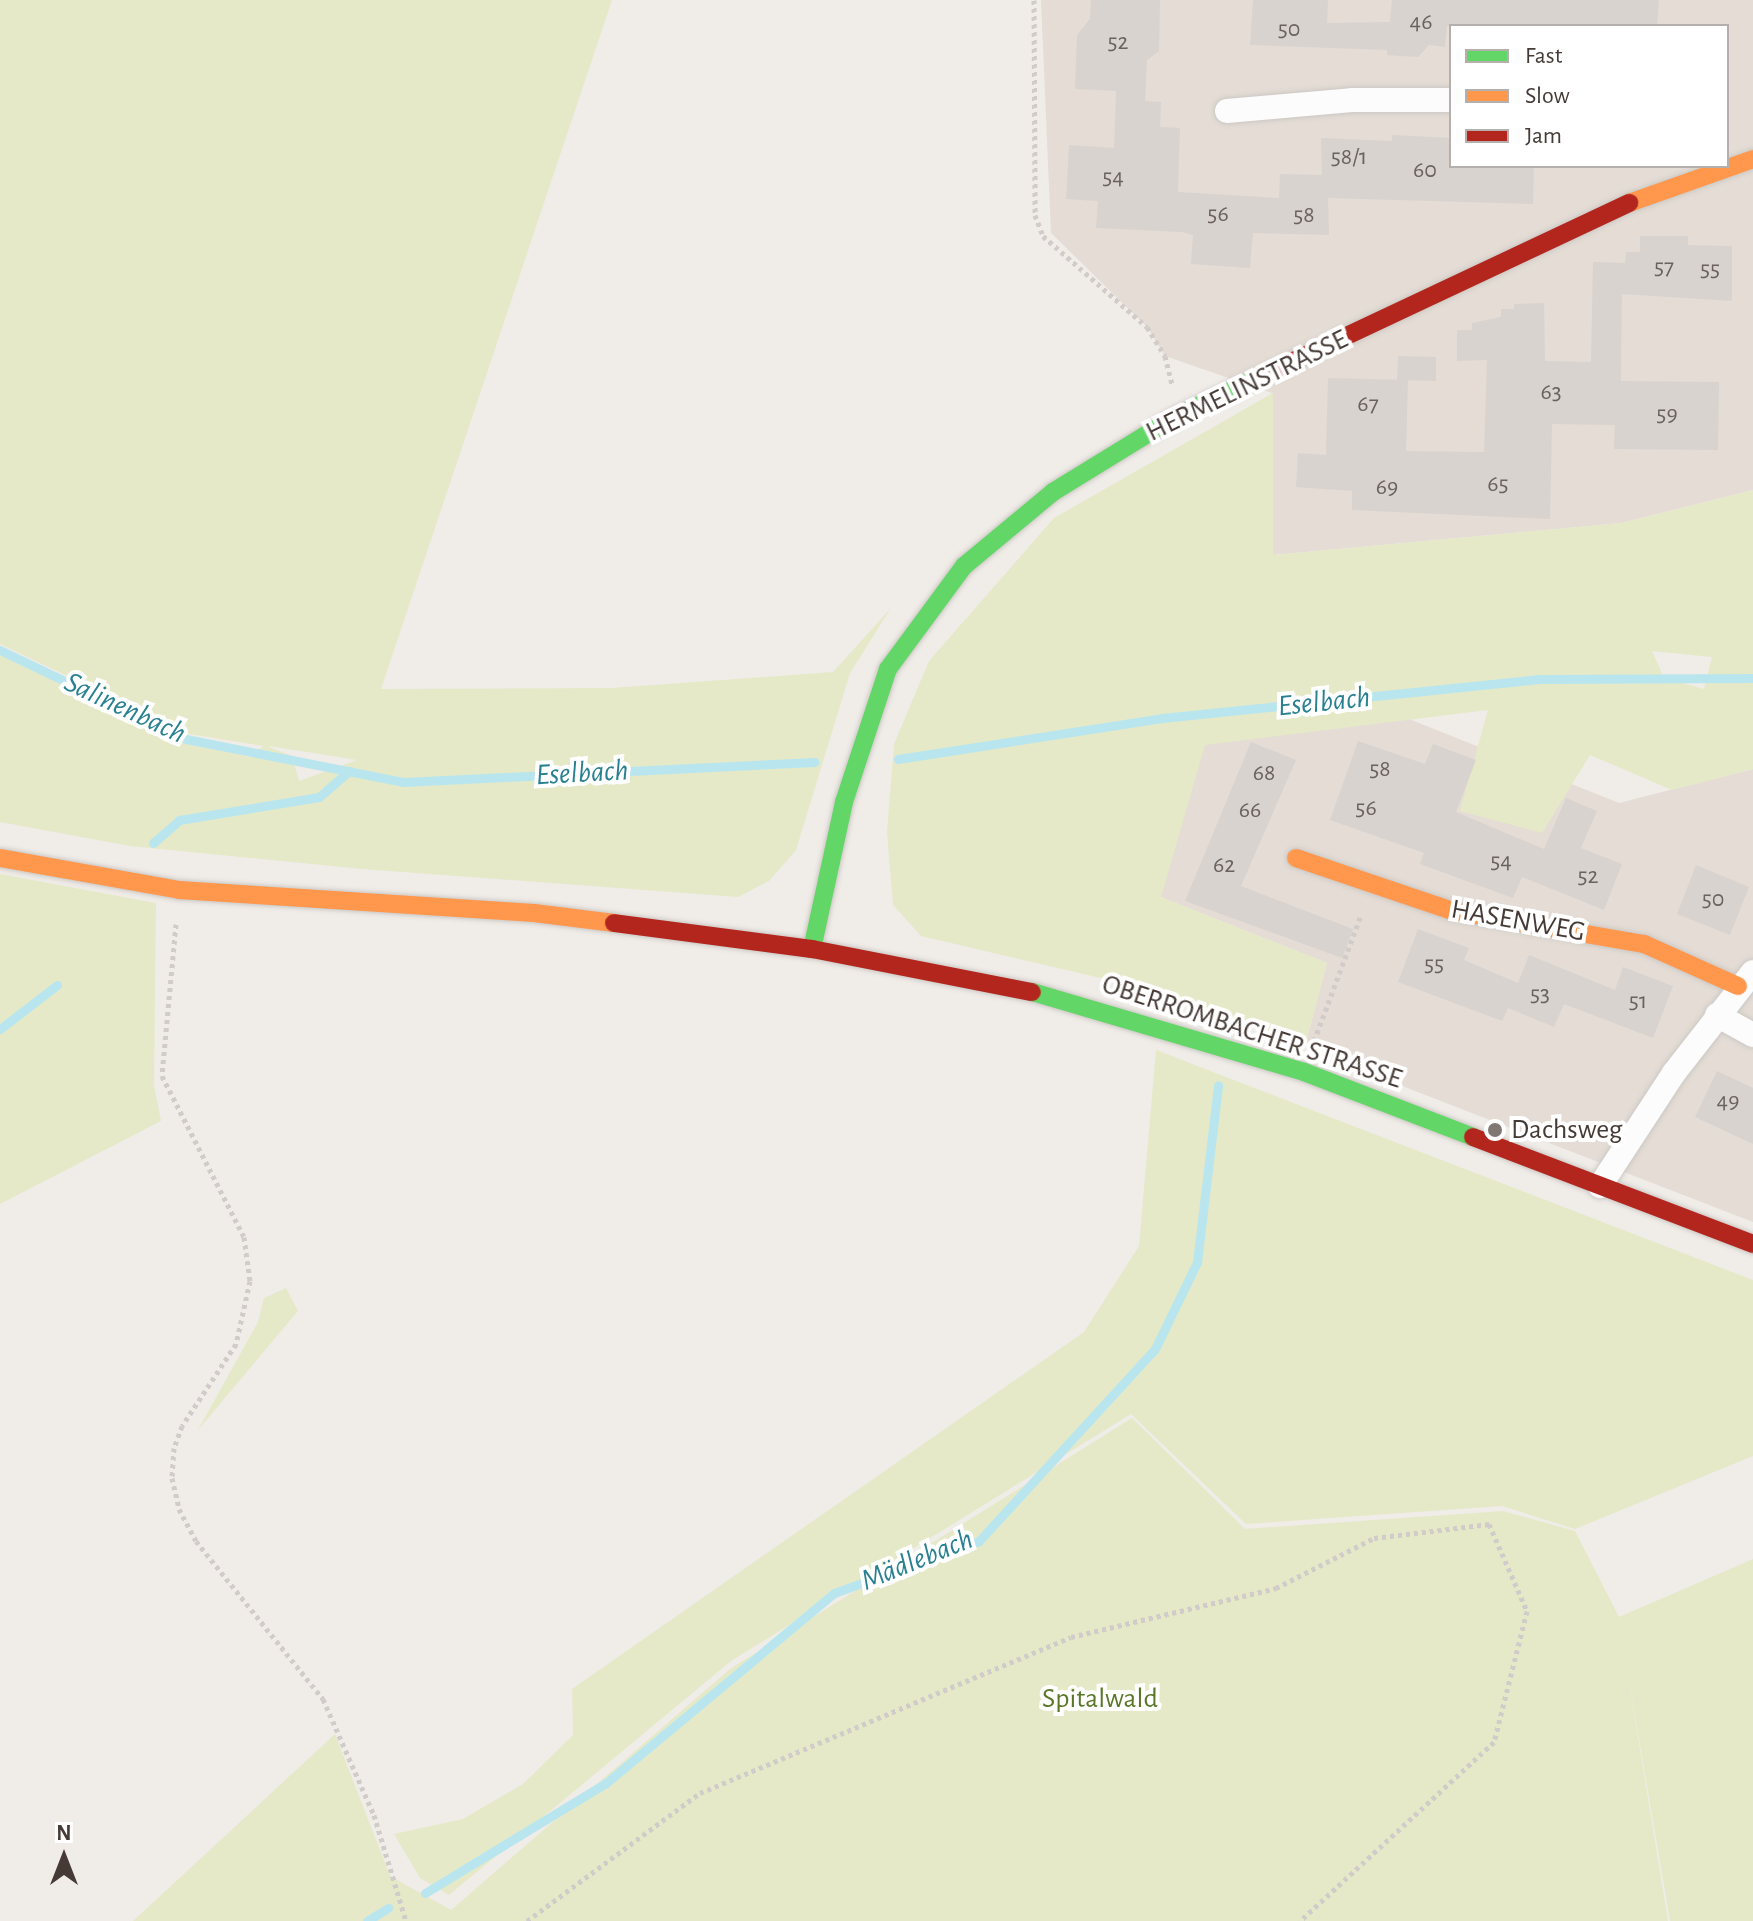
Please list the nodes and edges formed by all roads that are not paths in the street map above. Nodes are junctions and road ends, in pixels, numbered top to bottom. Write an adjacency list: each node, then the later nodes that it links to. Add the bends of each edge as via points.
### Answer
1 (1449, 100): 2 (street, via 1352,100)
2 (1227, 111)
3 (1753, 159): 4 (street, HERMELINSTRASSE)
4 (1729, 165)
5 (1713, 169): 8 (street, HERMELINSTRASSE, via 1610,210 1175,417 1053,492 964,566 888,669 844,802)
6 (0, 858): 8 (street, OBERROMBACHER STRASSE, via 179,890 534,913)
7 (1296, 858): 9 (street, HASENWEG, via 1453,911 1644,944)
8 (812, 949): 12 (street, OBERROMBACHER STRASSE, via 1013,986 1304,1072)
9 (1746, 979): 10 (street)
10 (1717, 1015): 11 (street); 12 (street)
11 (1753, 1035)
12 (1600, 1186): 13 (street, OBERROMBACHER STRASSE)
13 (1753, 1244)

